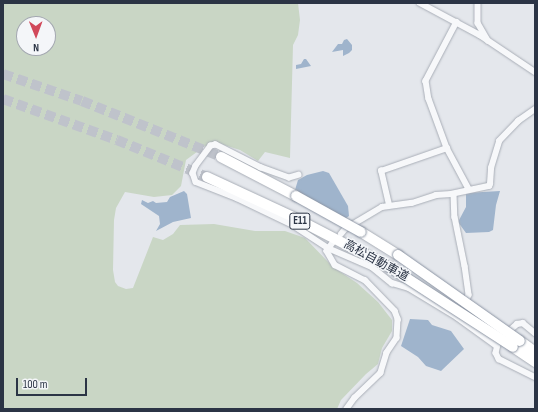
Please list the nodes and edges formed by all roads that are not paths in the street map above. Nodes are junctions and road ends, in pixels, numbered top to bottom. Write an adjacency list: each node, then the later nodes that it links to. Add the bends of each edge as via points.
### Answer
1 (420, 3): 3 (street)
2 (478, 3): 4 (street, via 478,22)
3 (458, 22): 4 (street); 7 (street, via 426,81 428,98)
4 (489, 42): 5 (street)
5 (535, 72)
6 (535, 109): 11 (street, via 518,121 499,141 490,168 489,186)
7 (447, 148): 11 (street, via 460,177); 13 (street, via 381,171)
8 (221, 157): 19 (highway, 高松自動車道 / E11, bridge, via 296,196 398,255)
9 (299, 175): 16 (street, via 289,178 261,168 216,146 211,146 193,173 196,182 293,225)
10 (207, 177): 19 (highway, 高松自動車道 / E11, bridge, via 293,217 391,268)
11 (469, 189): 12 (street)
12 (454, 194): 13 (street, via 436,194 412,203); 17 (street, via 455,217 469,295)
13 (389, 206): 14 (street, via 376,210)
14 (340, 234)
15 (333, 243): 16 (street)
16 (328, 248): 17 (street, via 372,267 392,283 409,288); 24 (street, via 330,258 336,265 365,280 395,311 398,319 397,338 387,353 381,373)
17 (456, 317): 20 (street)
18 (535, 333): 20 (street, via 523,323 517,324)
19 (517, 344): 21 (highway, 高松自動車道 / E11); 22 (highway, 高松自動車道 / E11)
20 (497, 346): 23 (street, via 496,353 499,359)
21 (535, 352)
22 (535, 362)
23 (535, 377)
24 (347, 409)

